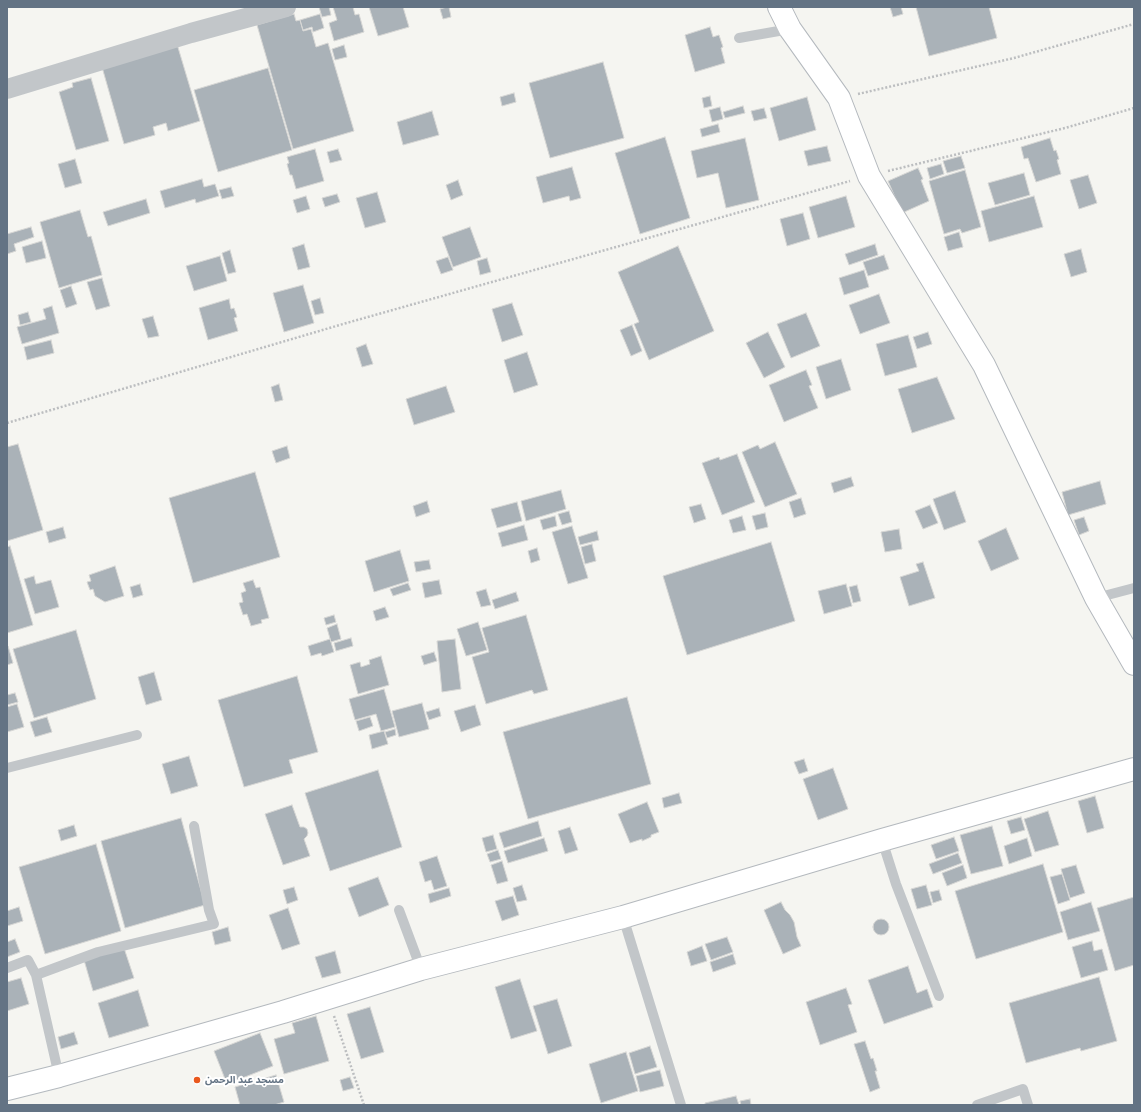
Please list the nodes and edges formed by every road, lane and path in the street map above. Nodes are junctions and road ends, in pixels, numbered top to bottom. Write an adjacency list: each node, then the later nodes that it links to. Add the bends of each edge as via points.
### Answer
1 (286, 7): 6 (street)
2 (780, 7): 4 (main road)
3 (1134, 24): 7 (path, via 1014,58)
4 (790, 29): 5 (lane); 7 (main road)
5 (739, 38)
6 (7, 88)
7 (840, 98): 9 (main road)
8 (1134, 108): 9 (path, via 1065,128)
9 (869, 176): 10 (path, via 343,324); 12 (main road, via 984,365)
10 (7, 423)
11 (1134, 588): 12 (lane)
12 (1096, 598): 13 (main road)
13 (1134, 664)
14 (137, 735): 15 (lane)
15 (7, 768)
16 (1134, 769): 18 (main road)
17 (194, 826): 23 (lane, via 209,910 214,924 98,952)
18 (882, 840): 20 (main road); 24 (lane)
19 (399, 910): 22 (lane)
20 (623, 917): 22 (main road); 29 (lane)
21 (7, 968): 23 (lane, via 28,960)
22 (421, 969): 25 (main road)
23 (36, 975): 26 (lane)
24 (939, 996)
25 (328, 997): 26 (main road); 28 (path)
26 (59, 1076): 27 (main road)
27 (7, 1089)
28 (364, 1105)
29 (681, 1105)
30 (977, 1105): 31 (lane, via 1023,1089)
31 (1028, 1105)

